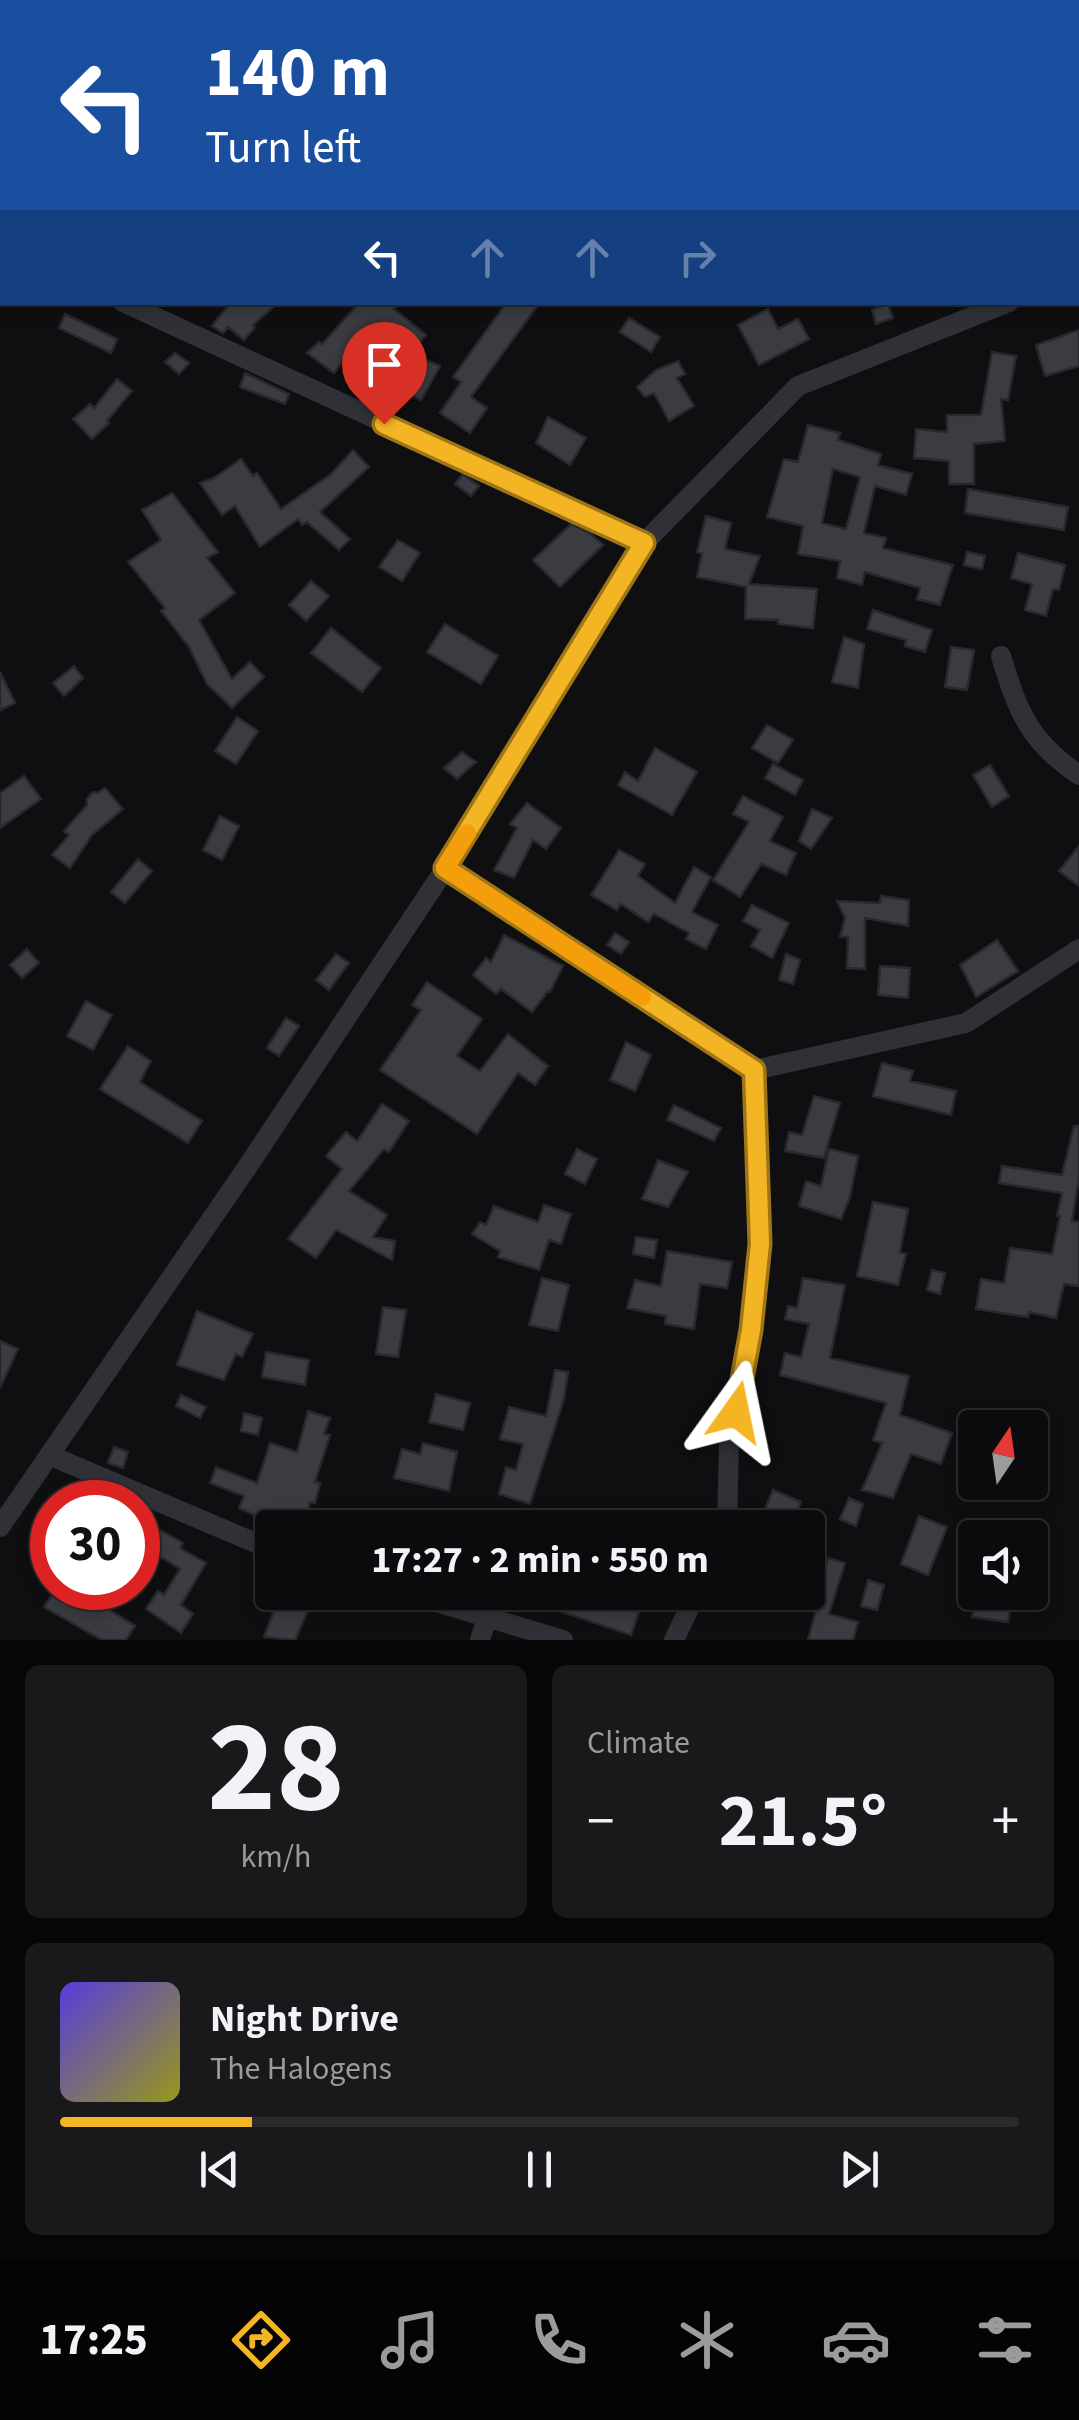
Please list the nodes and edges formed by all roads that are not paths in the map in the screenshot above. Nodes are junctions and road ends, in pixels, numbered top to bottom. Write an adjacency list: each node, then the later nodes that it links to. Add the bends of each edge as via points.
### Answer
1 (129, 305): 3 (street)
2 (1001, 305): 3 (street, via 798,386)
3 (644, 543): 6 (street)
4 (1002, 656): 5 (street, via 1032,736)
5 (1079, 775)
6 (445, 868): 8 (street); 9 (street)
7 (1079, 949): 8 (street, via 966,1023)
8 (754, 1070): 10 (street, via 760,1244 729,1442)
9 (49, 1455): 11 (street); 12 (street)
10 (727, 1510)
11 (0, 1527)
12 (255, 1543)
13 (441, 1610): 15 (street)
14 (688, 1610): 17 (street)
15 (483, 1630): 16 (street)
16 (564, 1640)
17 (674, 1640)

